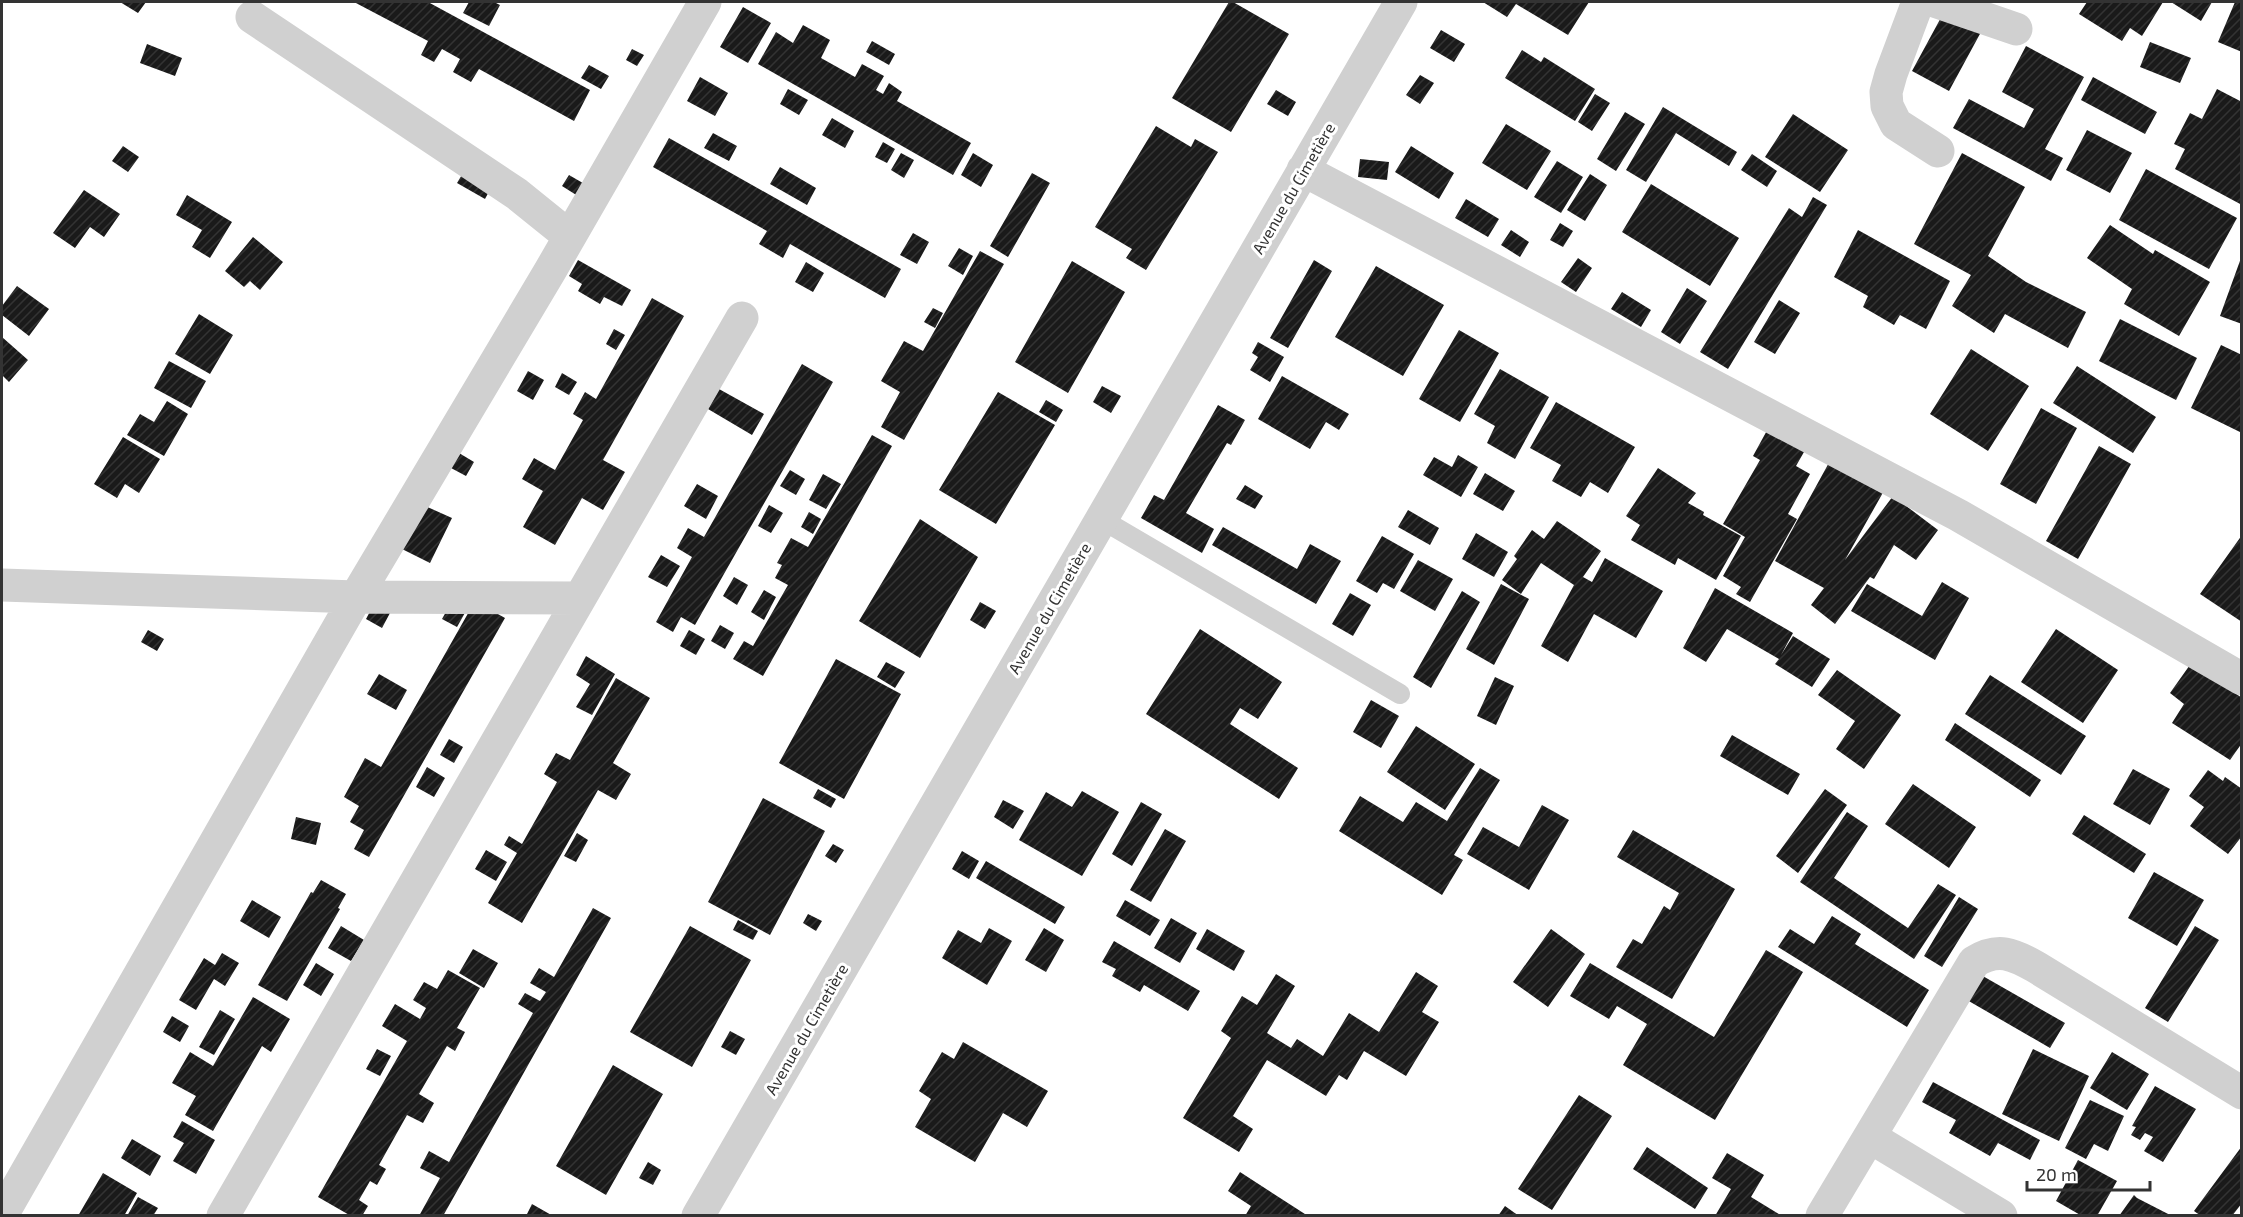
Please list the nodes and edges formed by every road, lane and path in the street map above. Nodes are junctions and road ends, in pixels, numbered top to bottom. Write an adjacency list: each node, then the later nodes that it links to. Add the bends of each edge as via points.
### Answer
1 (705, 2): 9 (street)
2 (1401, 2): 8 (street, Avenue du Cimetière)
3 (1918, 2): 7 (street, via 1891,74 1887,106 1896,124)
4 (1937, 2): 6 (street)
5 (252, 17): 9 (street, via 518,194)
6 (2016, 29)
7 (1938, 151)
8 (1303, 170): 11 (street, Avenue du Cimetière); 15 (street, via 1947,510)
9 (568, 236): 13 (street)
10 (742, 318): 14 (street)
11 (1101, 519): 16 (lane); 21 (street, Avenue du Cimetière)
12 (2, 585): 13 (street)
13 (356, 597): 14 (street); 19 (street)
14 (580, 598): 20 (street)
15 (2241, 679)
16 (1400, 694)
17 (2241, 1093): 18 (street, via 2018,957 1987,954 1974,962)
18 (1870, 1137): 22 (street); 23 (street)
19 (2, 1215)
20 (223, 1215)
21 (698, 1215)
22 (1822, 1215)
23 (2001, 1215)

